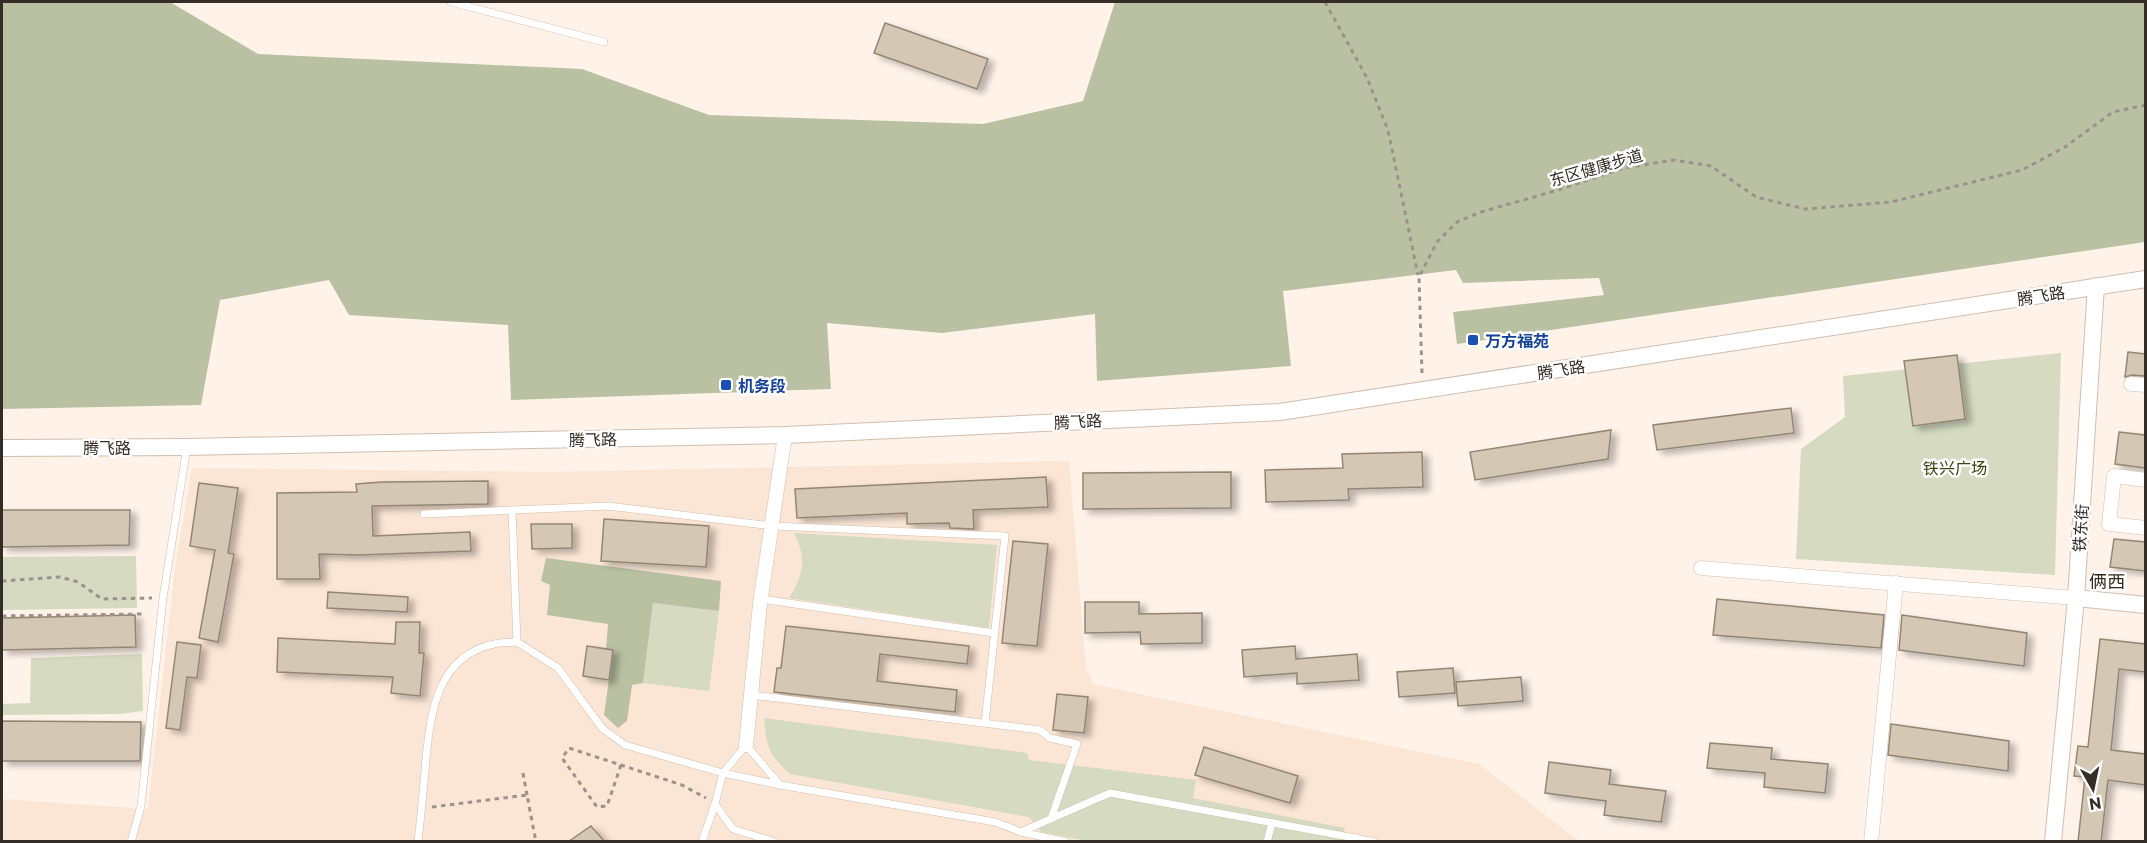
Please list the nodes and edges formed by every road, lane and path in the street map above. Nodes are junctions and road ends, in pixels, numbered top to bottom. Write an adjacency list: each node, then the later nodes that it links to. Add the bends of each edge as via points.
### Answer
1 (451, 2): 3 (lane)
2 (1325, 2): 5 (path, via 1367,78 1388,129)
3 (604, 42)
4 (2145, 105): 5 (path, 东区健康步道, via 2113,112 2065,147 2022,170 1891,202 1805,209 1756,197 1711,166 1674,160 1624,168 1457,222 1437,242)
5 (1419, 277): 10 (path, 东区健康步道)
6 (2145, 279): 7 (street, 腾飞路)
7 (2096, 286): 10 (street, 腾飞路); 23 (street, 铁东街)
8 (2131, 384): 9 (street)
9 (2145, 385)
10 (1423, 390): 11 (street, 腾飞路, via 1280,412)
11 (784, 435): 12 (street, 腾飞路); 17 (street)
12 (187, 447): 13 (street, 腾飞路); 22 (lane)
13 (2, 448)
14 (2145, 480): 18 (street, via 2114,476 2109,524)
15 (512, 510): 16 (lane); 17 (lane, via 608,506); 29 (lane)
16 (424, 514)
17 (772, 526): 24 (street); 28 (lane, via 1005,536)
18 (2145, 528)
19 (1701, 568): 21 (street)
20 (2, 581): 22 (path, via 60,577 78,582 102,599)
21 (1896, 583): 23 (street); 52 (street)
22 (163, 598): 44 (lane, via 141,806)
23 (2076, 598): 25 (street); 53 (street, 铁东街)
24 (761, 599): 28 (lane); 30 (street)
25 (2145, 605)
26 (143, 614): 27 (path)
27 (2, 616)
28 (994, 633): 31 (lane)
29 (517, 642): 35 (lane, via 558,668 602,728 625,745); 39 (lane, via 494,644 473,652 456,664 442,682 430,725)
30 (752, 695): 31 (lane); 32 (street)
31 (985, 723): 40 (lane, via 1040,730 1050,738 1077,744)
32 (746, 745): 35 (lane); 36 (lane)
33 (621, 765): 33 (path, via 569,748 562,758 597,807 607,806); 38 (path, via 682,785)
34 (523, 773): 37 (path)
35 (723, 773): 36 (lane); 38 (lane)
36 (780, 785): 42 (lane, via 995,822)
37 (527, 795): 39 (path); 46 (path)
38 (715, 804): 47 (lane); 48 (lane, via 733,829)
39 (421, 808): 45 (lane)
40 (1052, 819): 41 (lane, via 1110,793); 42 (lane)
41 (1272, 823): 43 (lane); 50 (lane)
42 (1021, 832): 49 (lane)
43 (1355, 840): 51 (lane)
44 (131, 842)
45 (418, 842)
46 (536, 842)
47 (702, 842)
48 (775, 842)
49 (1067, 842)
50 (1267, 842)
51 (1375, 842)
52 (1871, 842)
53 (2053, 842)

